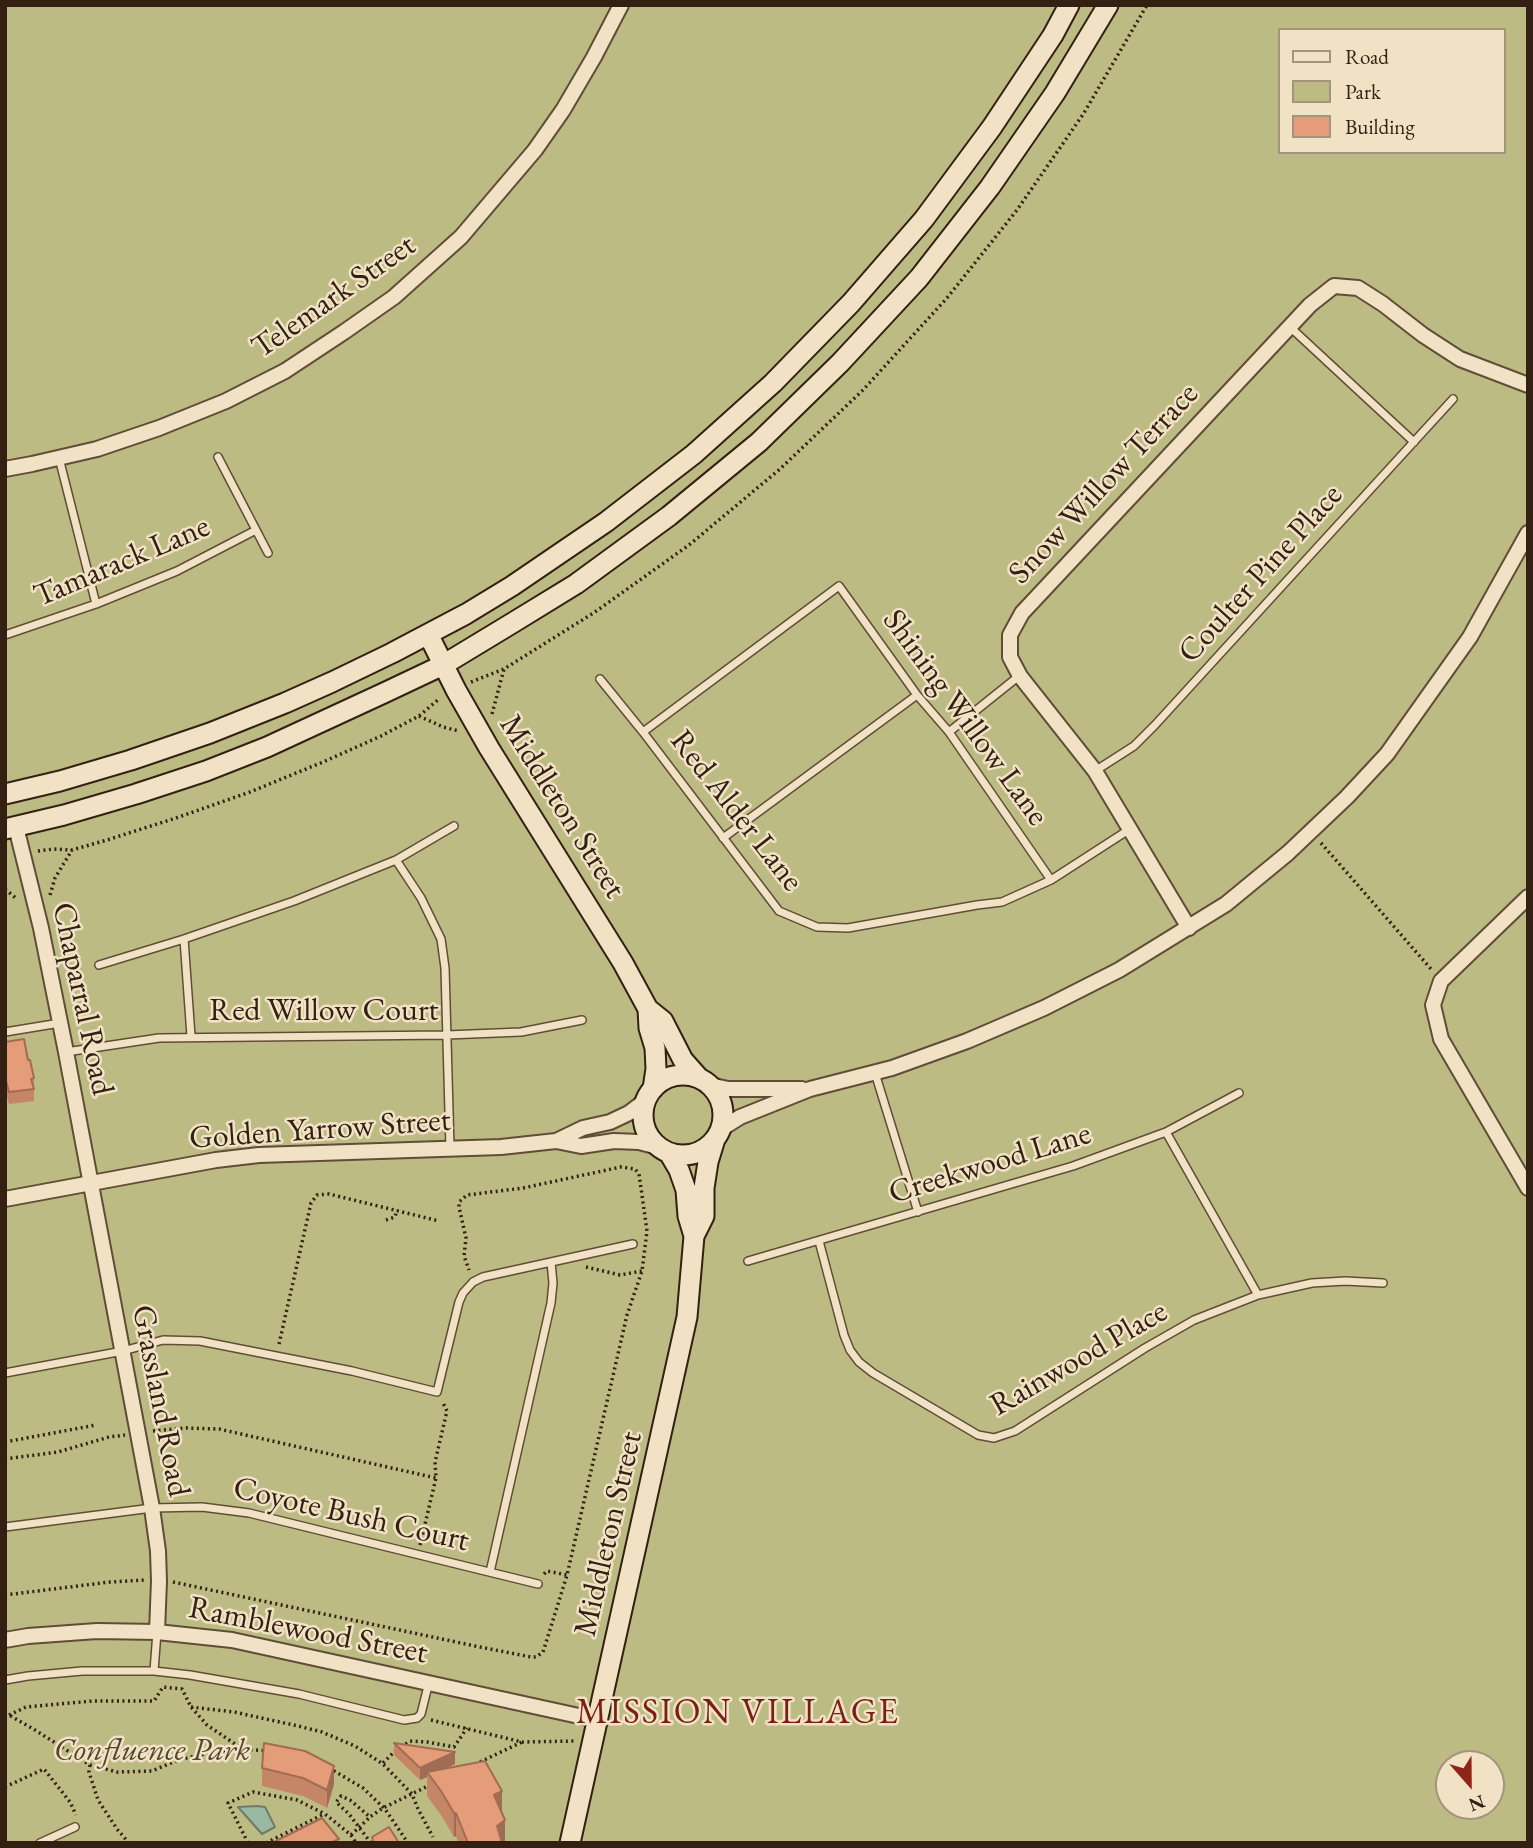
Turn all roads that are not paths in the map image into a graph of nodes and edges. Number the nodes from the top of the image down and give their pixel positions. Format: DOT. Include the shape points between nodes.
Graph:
graph roads {
  1 [pos="621,5"];
  2 [pos="1069,5"];
  3 [pos="1108,5"];
  4 [pos="1290,327"];
  5 [pos="1528,386"];
  6 [pos="1453,399"];
  7 [pos="1415,442"];
  8 [pos="218,457"];
  9 [pos="59,458"];
  10 [pos="5,468"];
  11 [pos="256,530"];
  12 [pos="1528,533"];
  13 [pos="268,553"];
  14 [pos="96,604"];
  15 [pos="428,634"];
  16 [pos="5,635"];
  17 [pos="443,665"];
  18 [pos="1020,676"];
  19 [pos="600,679"];
  20 [pos="917,695"];
  21 [pos="643,732"];
  22 [pos="949,732"];
  23 [pos="1096,771"];
  24 [pos="5,794"];
  25 [pos="454,826"];
  26 [pos="11,828"];
  27 [pos="1130,829"];
  28 [pos="723,838"];
  29 [pos="396,860"];
  30 [pos="1051,880"];
  31 [pos="1528,897"];
  32 [pos="1189,928"];
  33 [pos="184,939"];
  34 [pos="99,965"];
  35 [pos="649,1009"];
  36 [pos="582,1020"];
  37 [pos="60,1022"];
  38 [pos="5,1032"];
  39 [pos="447,1035"];
  40 [pos="191,1036"];
  41 [pos="66,1052"];
  42 [pos="874,1072"];
  43 [pos="705,1082"];
  44 [pos="810,1089"];
  45 [pos="1239,1093"];
  46 [pos="649,1094"];
  47 [pos="1166,1132"];
  48 [pos="718,1134"];
  49 [pos="556,1140"];
  50 [pos="450,1149"];
  51 [pos="663,1149"];
  52 [pos="90,1182"];
  53 [pos="1528,1188"];
  54 [pos="5,1199"];
  55 [pos="918,1212"];
  56 [pos="694,1236"];
  57 [pos="819,1241"];
  58 [pos="634,1244"];
  59 [pos="551,1262"];
  60 [pos="748,1262"];
  61 [pos="1383,1283"];
  62 [pos="1258,1294"];
  63 [pos="123,1351"];
  64 [pos="5,1373"];
  65 [pos="152,1508"];
  66 [pos="5,1527"];
  67 [pos="490,1572"];
  68 [pos="538,1584"];
  69 [pos="157,1632"];
  70 [pos="5,1640"];
  71 [pos="154,1671"];
  72 [pos="5,1680"];
  73 [pos="429,1682"];
  74 [pos="597,1720"];
  75 [pos="75,1827"];
  76 [pos="40,1843"];
  77 [pos="570,1843"];
  1 -- 9 [label="street, Telemark Street" via="535,150 461,237 394,297 285,371 226,401 159,428"];
  2 -- 15 [label="street" via="992,127 924,219 773,383 694,454 606,522 512,586"];
  3 -- 17 [label="street" via="990,187 919,278 840,363 759,442 668,516 576,584"];
  4 -- 5 [label="street, Snow Willow Terrace" via="1334,286 1358,288 1460,359"];
  4 -- 7 [label="lane"];
  4 -- 18 [label="street, Snow Willow Terrace" via="1021,613 1010,635 1010,657"];
  6 -- 7 [label="lane, Coulter Pine Place"];
  7 -- 23 [label="lane, Coulter Pine Place" via="1155,725 1134,746"];
  8 -- 11 [label="lane"];
  9 -- 10 [label="street, Telemark Street"];
  9 -- 14 [label="lane"];
  11 -- 13 [label="lane"];
  11 -- 14 [label="lane, Tamarack Lane" via="177,571"];
  12 -- 32 [label="street" via="1470,637 1387,754 1288,853"];
  14 -- 16 [label="lane, Tamarack Lane"];
  15 -- 17 [label="street, Middleton Street"];
  15 -- 24 [label="street" via="297,698 210,733"];
  17 -- 26 [label="street" via="206,771"];
  17 -- 35 [label="street, Middleton Street"];
  18 -- 22 [label="lane"];
  18 -- 23 [label="street, Snow Willow Terrace"];
  19 -- 21 [label="lane, Red Alder Lane"];
  20 -- 21 [label="lane, Shining Willow Lane" via="839,586"];
  20 -- 22 [label="lane, Shining Willow Lane"];
  20 -- 28 [label="lane"];
  21 -- 28 [label="lane, Red Alder Lane"];
  22 -- 30 [label="lane, Shining Willow Lane"];
  23 -- 27 [label="street, Snow Willow Terrace"];
  25 -- 29 [label="lane"];
  26 -- 37 [label="street, Chaparral Road" via="41,928"];
  27 -- 30 [label="lane, Red Alder Lane"];
  27 -- 32 [label="street, Snow Willow Terrace"];
  28 -- 30 [label="lane, Red Alder Lane" via="779,911 817,927 848,928 1002,902"];
  29 -- 33 [label="lane"];
  29 -- 39 [label="lane" via="441,939"];
  31 -- 53 [label="street" via="1441,981 1433,1004 1441,1039"];
  32 -- 42 [label="street" via="1044,1009"];
  33 -- 34 [label="lane"];
  33 -- 40 [label="lane"];
  35 -- 43 [label="street, Middleton Street" via="663,1021 684,1060"];
  35 -- 46 [label="street, Middleton Street" via="656,1069"];
  36 -- 39 [label="lane, Red Willow Court" via="521,1031"];
  37 -- 38 [label="lane"];
  37 -- 41 [label="street, Chaparral Road"];
  39 -- 40 [label="lane, Red Willow Court"];
  39 -- 50 [label="lane"];
  40 -- 41 [label="lane, Red Willow Court"];
  41 -- 52 [label="street, Chaparral Road"];
  42 -- 44 [label="street"];
  42 -- 55 [label="lane"];
  43 -- 44 [label="street" via="728,1089"];
  43 -- 46 [label="street" via="674,1076 662,1080"];
  43 -- 48 [label="street" via="722,1106"];
  44 -- 48 [label="street" via="740,1117"];
  45 -- 47 [label="lane, Creekwood Lane"];
  46 -- 49 [label="street, Golden Yarrow Street" via="629,1113"];
  46 -- 51 [label="street" via="644,1125 649,1137"];
  47 -- 55 [label="lane, Creekwood Lane" via="1073,1166"];
  47 -- 62 [label="lane"];
  48 -- 51 [label="street" via="695,1154"];
  48 -- 56 [label="street, Middleton Street" via="708,1162 704,1216"];
  49 -- 50 [label="street, Golden Yarrow Street"];
  49 -- 51 [label="street, Golden Yarrow Street" via="580,1146 639,1142"];
  50 -- 52 [label="street, Golden Yarrow Street" via="258,1155"];
  51 -- 56 [label="street, Middleton Street" via="679,1170"];
  52 -- 54 [label="street, Golden Yarrow Street"];
  52 -- 63 [label="street, Grassland Road"];
  55 -- 57 [label="lane, Creekwood Lane"];
  56 -- 74 [label="street, Middleton Street" via="687,1317"];
  57 -- 60 [label="lane, Creekwood Lane"];
  57 -- 62 [label="lane, Rainwood Place" via="844,1335 859,1362 978,1434 994,1438 1015,1431 1195,1320"];
  58 -- 59 [label="lane"];
  59 -- 63 [label="lane" via="483,1277 463,1293 437,1392 200,1341 163,1340"];
  59 -- 67 [label="lane" via="551,1303"];
  61 -- 62 [label="lane, Rainwood Place" via="1312,1283"];
  63 -- 64 [label="lane"];
  63 -- 65 [label="street, Grassland Road"];
  65 -- 66 [label="lane, Coyote Bush Court"];
  65 -- 67 [label="lane, Coyote Bush Court" via="202,1507 248,1513"];
  65 -- 69 [label="street, Grassland Road" via="158,1551"];
  67 -- 68 [label="lane, Coyote Bush Court"];
  69 -- 70 [label="street, Ramblewood Street" via="97,1631"];
  69 -- 71 [label="lane"];
  69 -- 73 [label="street, Ramblewood Street" via="232,1640"];
  71 -- 72 [label="lane" via="82,1671"];
  71 -- 73 [label="lane" via="245,1683 404,1720 419,1717"];
  73 -- 74 [label="street, Ramblewood Street"];
  74 -- 77 [label="street, Middleton Street"];
  75 -- 76 [label="lane"];
}
